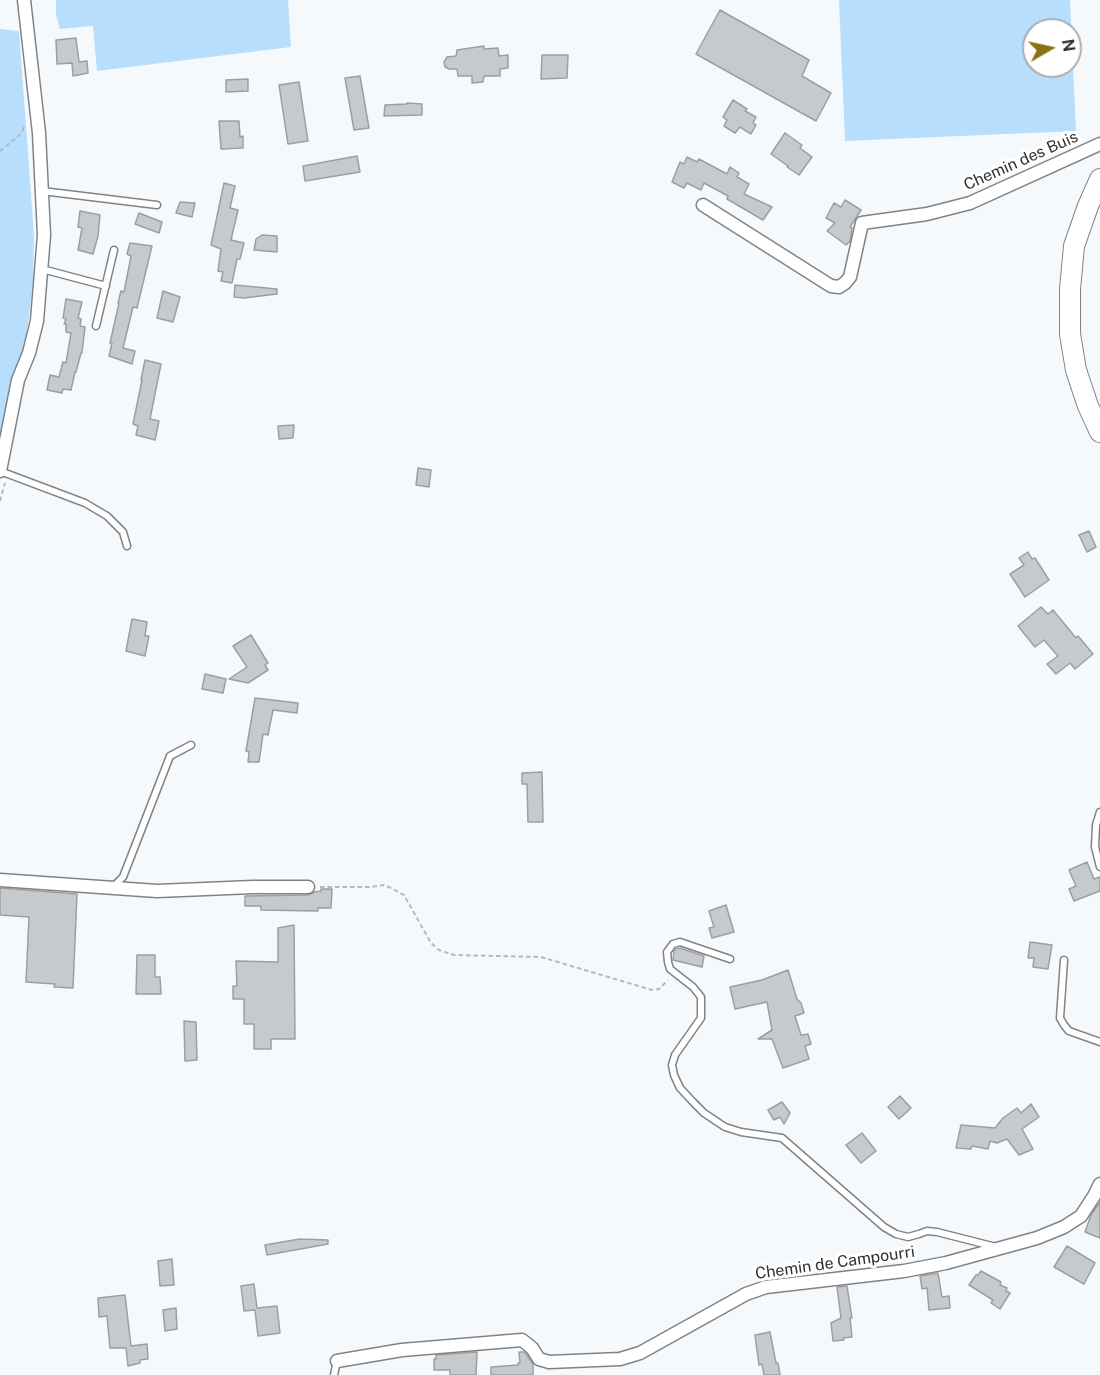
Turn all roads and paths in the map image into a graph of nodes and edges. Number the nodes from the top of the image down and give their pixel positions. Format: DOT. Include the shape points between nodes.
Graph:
graph roads {
  1 [pos="24,0"];
  2 [pos="26,125"];
  3 [pos="1100,144"];
  4 [pos="0,150"];
  5 [pos="1100,179"];
  6 [pos="42,191"];
  7 [pos="157,205"];
  8 [pos="703,206"];
  9 [pos="114,250"];
  10 [pos="41,268"];
  11 [pos="106,286"];
  12 [pos="96,326"];
  13 [pos="1100,432"];
  14 [pos="0,471"];
  15 [pos="127,546"];
  16 [pos="191,745"];
  17 [pos="1100,812"];
  18 [pos="1100,867"];
  19 [pos="0,880"];
  20 [pos="113,887"];
  21 [pos="308,887"];
  22 [pos="730,959"];
  23 [pos="1064,960"];
  24 [pos="675,972"];
  25 [pos="1100,1042"];
  26 [pos="1100,1184"];
  27 [pos="999,1248"];
  28 [pos="337,1361"];
  29 [pos="334,1375"];
  1 -- 6 [label="street"];
  2 -- 4 [label="path"];
  3 -- 8 [label="street, Chemin des Buis" via="970,203 862,224 850,278 839,287 831,286"];
  5 -- 13 [label="main road" via="1074,246 1070,289 1070,334 1076,370"];
  6 -- 7 [label="lane"];
  6 -- 10 [label="street"];
  9 -- 11 [label="lane"];
  10 -- 11 [label="lane"];
  10 -- 14 [label="street" via="37,321 18,380"];
  11 -- 12 [label="lane"];
  14 -- 15 [label="lane" via="85,503 107,516 123,532"];
  16 -- 20 [label="lane" via="170,756 123,877"];
  17 -- 18 [label="lane" via="1095,847"];
  19 -- 20 [label="street"];
  20 -- 21 [label="street" via="157,891"];
  21 -- 24 [label="path" via="391,888 404,896 431,943 454,955 541,957 651,990 659,989"];
  22 -- 24 [label="lane" via="680,942 667,952 670,969"];
  23 -- 25 [label="lane" via="1060,1018 1069,1031"];
  24 -- 27 [label="lane" via="701,997 702,1010 695,1029 675,1055 674,1075 704,1113 725,1127 782,1138 896,1234 908,1237 937,1232"];
  26 -- 27 [label="street, Chemin de Campourri" via="1081,1216 1064,1227"];
  27 -- 28 [label="street, Chemin de Campourri" via="903,1271 766,1287 746,1294 640,1353 620,1359 549,1362 539,1359 522,1340 402,1350"];
  28 -- 29 [label="lane, Chemin de Campourri"];
}
